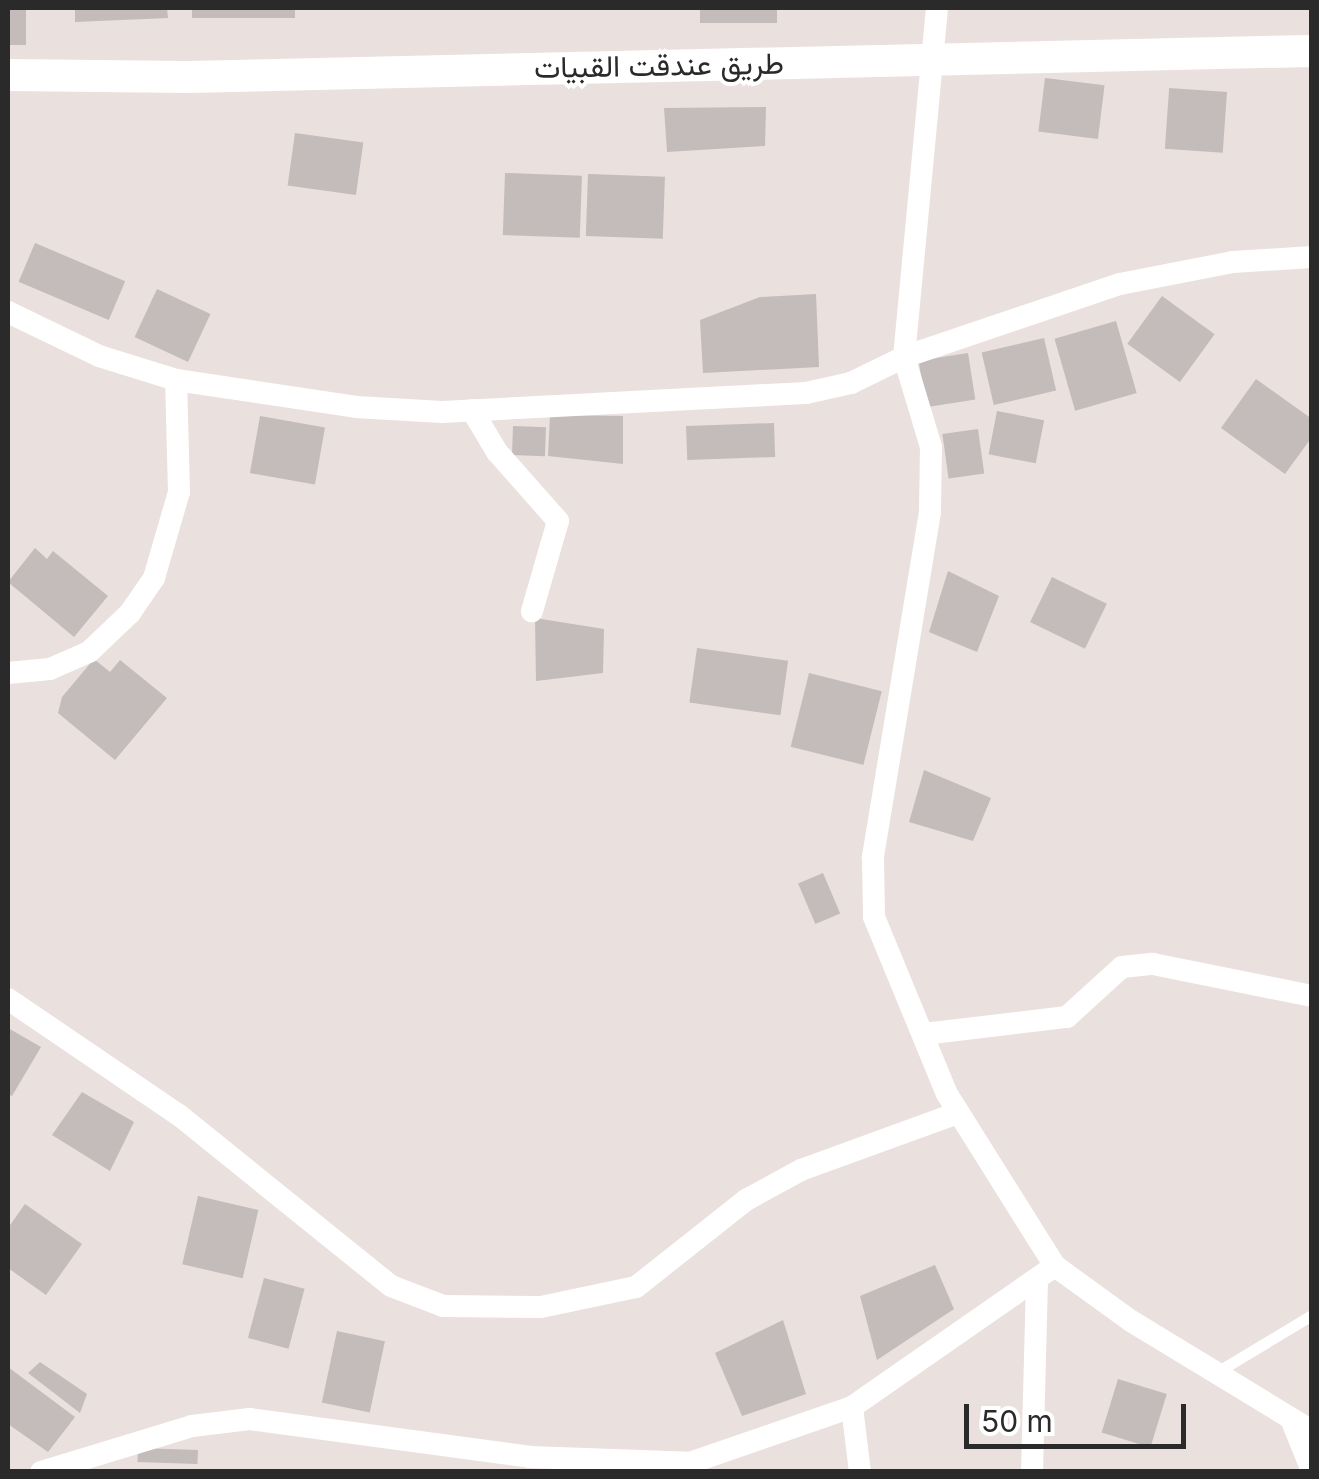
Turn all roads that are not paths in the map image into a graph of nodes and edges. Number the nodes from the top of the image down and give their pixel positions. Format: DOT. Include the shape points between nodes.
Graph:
graph roads {
  1 [pos="937,8"];
  2 [pos="1312,51"];
  3 [pos="937,58"];
  4 [pos="8,75"];
  5 [pos="1312,258"];
  6 [pos="8,312"];
  7 [pos="904,357"];
  8 [pos="176,380"];
  9 [pos="472,410"];
  10 [pos="532,611"];
  11 [pos="8,673"];
  12 [pos="1312,996"];
  13 [pos="8,999"];
  14 [pos="924,1034"];
  15 [pos="958,1113"];
  16 [pos="1046,1272"];
  17 [pos="1312,1315"];
  18 [pos="1217,1372"];
  19 [pos="852,1407"];
  20 [pos="1301,1425"];
  21 [pos="1312,1471"];
  22 [pos="41,1472"];
  23 [pos="860,1472"];
  24 [pos="1032,1472"];
  1 -- 3 [label="street"];
  2 -- 3 [label="main road, طريق عندقت القبيات"];
  3 -- 4 [label="main road, طريق عندقت القبيات" via="188,78"];
  3 -- 7 [label="street"];
  5 -- 7 [label="street" via="1164,273"];
  6 -- 8 [label="street" via="99,356"];
  7 -- 9 [label="street" via="851,383 806,393"];
  7 -- 14 [label="street" via="932,447 930,512 872,858 872,904"];
  8 -- 9 [label="street" via="373,408"];
  8 -- 11 [label="street" via="179,492 154,578 130,613 89,652 50,669"];
  9 -- 10 [label="street" via="496,452 558,521"];
  12 -- 14 [label="street" via="1153,964 1122,966 1067,1017"];
  13 -- 15 [label="street" via="179,1115 391,1286 443,1306 541,1308 636,1287 746,1200 801,1170"];
  14 -- 15 [label="street"];
  15 -- 16 [label="street"];
  16 -- 18 [label="street"];
  16 -- 19 [label="street"];
  16 -- 24 [label="street"];
  17 -- 18 [label="lane"];
  18 -- 20 [label="street"];
  19 -- 22 [label="street" via="772,1440 667,1466 530,1456 250,1419 192,1426"];
  19 -- 23 [label="street"];
  20 -- 21 [label="street"];
}
